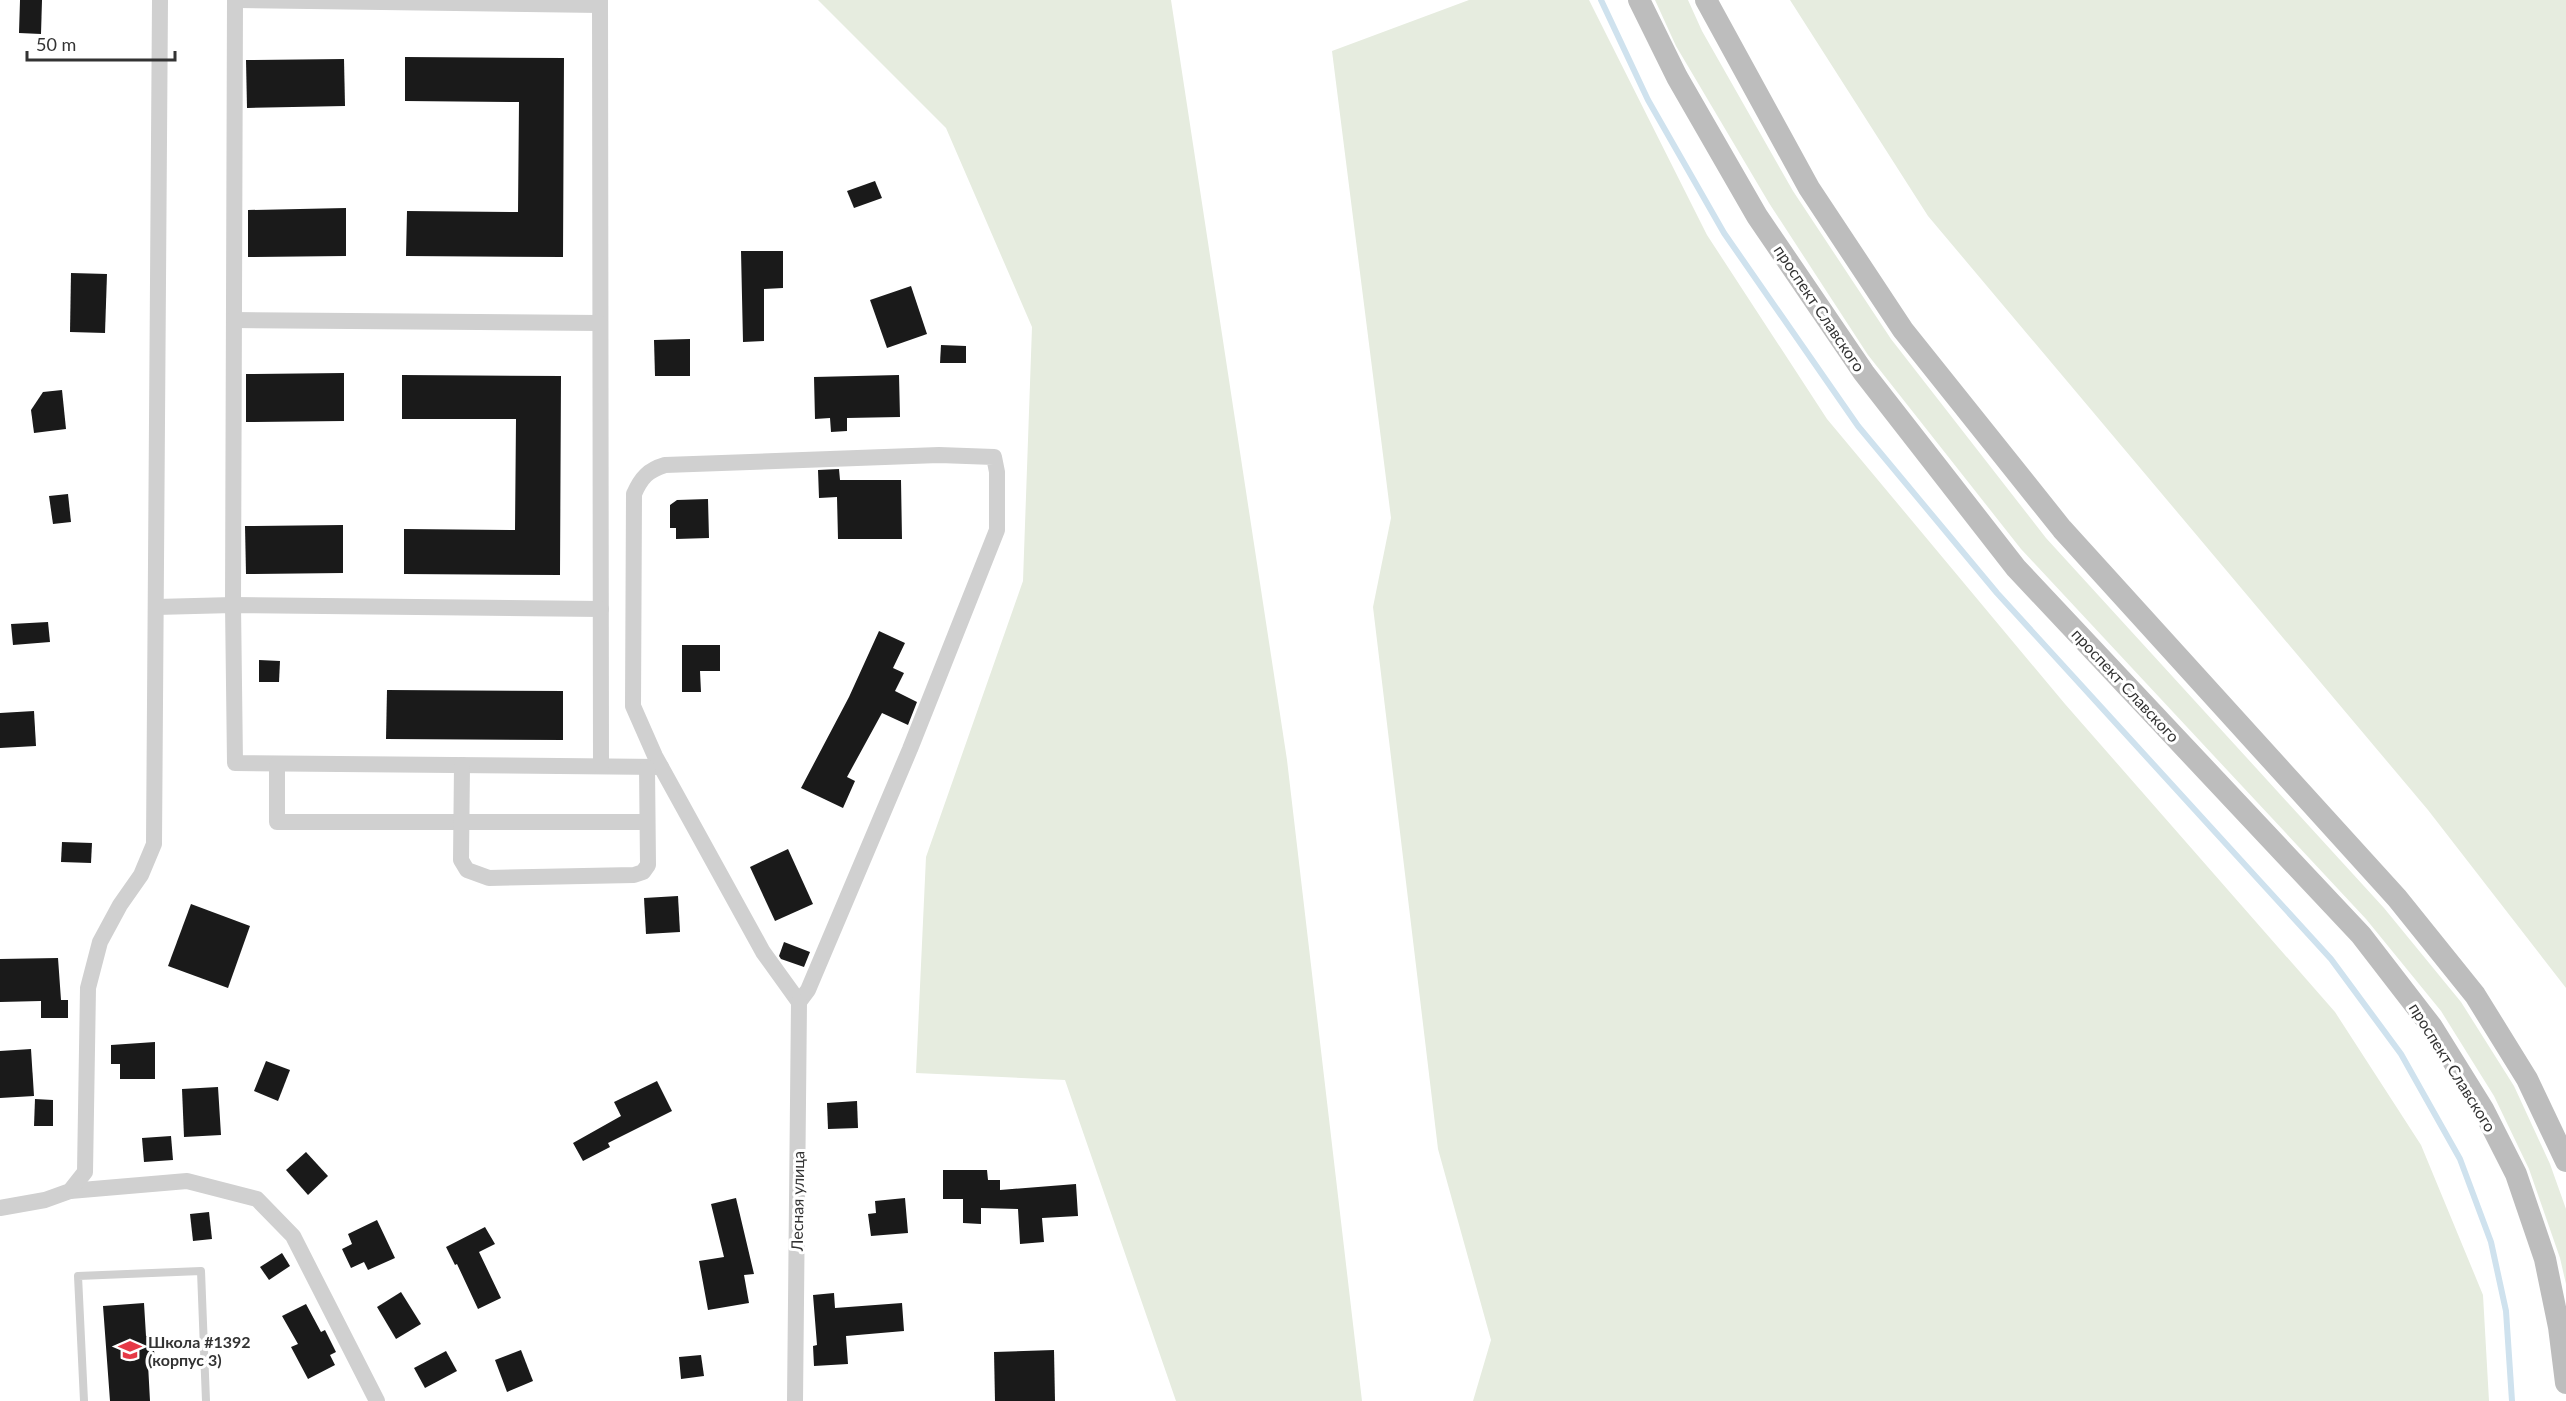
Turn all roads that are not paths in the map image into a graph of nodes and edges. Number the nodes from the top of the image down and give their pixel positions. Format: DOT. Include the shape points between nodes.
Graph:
graph roads {
  1 [pos="160,0"];
  2 [pos="237,0"];
  3 [pos="1640,0"];
  4 [pos="1706,0"];
  5 [pos="600,2"];
  6 [pos="234,320"];
  7 [pos="600,323"];
  8 [pos="233,605"];
  9 [pos="156,607"];
  10 [pos="601,609"];
  11 [pos="276,764"];
  12 [pos="462,765"];
  13 [pos="601,766"];
  14 [pos="654,767"];
  15 [pos="462,822"];
  16 [pos="647,822"];
  17 [pos="799,1002"];
  18 [pos="2566,1161"];
  19 [pos="70,1191"];
  20 [pos="0,1208"];
  21 [pos="2566,1383"];
  22 [pos="84,1401"];
  23 [pos="206,1401"];
  24 [pos="377,1401"];
  25 [pos="795,1401"];
  1 -- 9 [label="street"];
  2 -- 5 [label="street"];
  2 -- 6 [label="street"];
  3 -- 21 [label="main road, проспект Славского" via="1677,77 1757,216 1864,373 2016,568 2361,935 2432,1027 2483,1109 2516,1174 2545,1259"];
  4 -- 18 [label="main road" via="1809,188 1903,330 2062,529 2397,898 2475,995 2528,1079"];
  5 -- 7 [label="street"];
  6 -- 7 [label="street"];
  6 -- 8 [label="street"];
  7 -- 10 [label="street"];
  8 -- 9 [label="street"];
  8 -- 10 [label="street"];
  8 -- 11 [label="street" via="235,764"];
  9 -- 19 [label="street" via="154,844 141,875 100,942 88,988 85,1172"];
  10 -- 13 [label="street"];
  11 -- 12 [label="street"];
  11 -- 15 [label="street" via="277,822"];
  12 -- 13 [label="street"];
  12 -- 15 [label="street"];
  13 -- 14 [label="street"];
  14 -- 16 [label="street"];
  14 -- 17 [label="street" via="763,952"];
  14 -- 17 [label="street" via="633,706 634,494 640,480 652,469 665,465 939,455 994,457 997,530 910,749 808,990"];
  15 -- 16 [label="street"];
  15 -- 16 [label="street" via="461,860 467,870 500,878 643,872 648,865"];
  17 -- 25 [label="street, Лесная улица"];
  19 -- 20 [label="street"];
  19 -- 24 [label="street" via="187,1181 257,1199 293,1236"];
  22 -- 23 [label="lane" via="78,1276 201,1270"];
}
